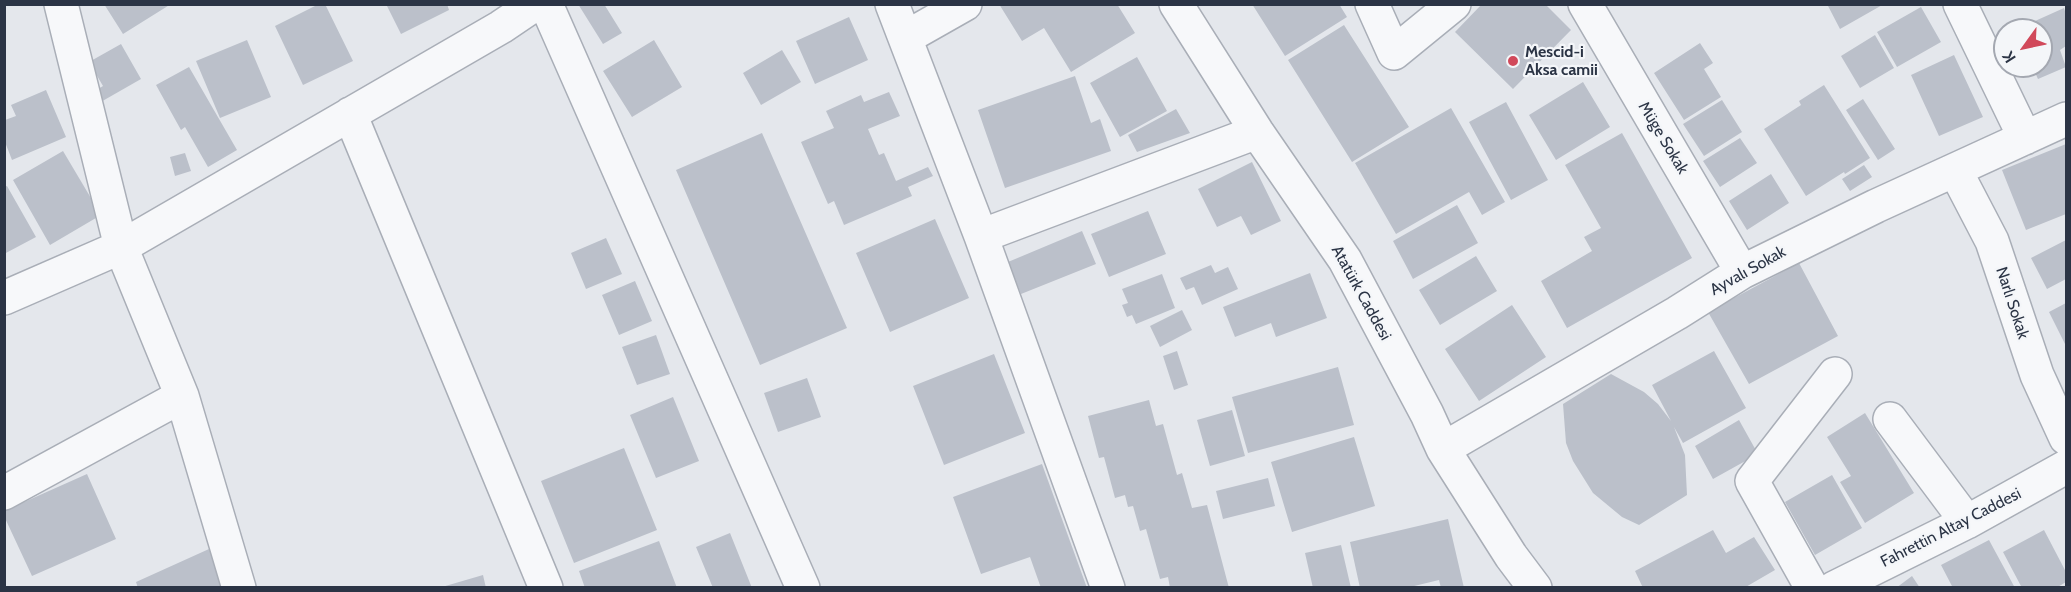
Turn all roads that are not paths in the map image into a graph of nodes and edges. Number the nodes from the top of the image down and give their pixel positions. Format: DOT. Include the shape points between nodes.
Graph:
graph roads {
  1 [pos="61,4"];
  2 [pos="535,4"];
  3 [pos="546,4"];
  4 [pos="892,4"];
  5 [pos="965,4"];
  6 [pos="1176,4"];
  7 [pos="1372,4"];
  8 [pos="1454,4"];
  9 [pos="1585,4"];
  10 [pos="1960,4"];
  11 [pos="497,16"];
  12 [pos="905,38"];
  13 [pos="350,114"];
  14 [pos="2067,119"];
  15 [pos="1257,132"];
  16 [pos="2025,138"];
  17 [pos="1955,170"];
  18 [pos="981,236"];
  19 [pos="122,247"];
  20 [pos="1742,272"];
  21 [pos="4,298"];
  22 [pos="1835,374"];
  23 [pos="182,396"];
  24 [pos="1890,419"];
  25 [pos="2067,438"];
  26 [pos="1443,449"];
  27 [pos="2067,467"];
  28 [pos="4,493"];
  29 [pos="1967,522"];
  30 [pos="239,588"];
  31 [pos="546,588"];
  32 [pos="803,588"];
  33 [pos="1108,588"];
  34 [pos="1535,588"];
  35 [pos="1812,588"];
  36 [pos="1833,588"];
  1 -- 19 [label="street"];
  2 -- 11 [label="street"];
  3 -- 32 [label="street"];
  4 -- 12 [label="street"];
  5 -- 12 [label="street"];
  6 -- 15 [label="street, Atatürk Caddesi"];
  7 -- 8 [label="street" via="1394,53"];
  9 -- 20 [label="street, Müge Sokak"];
  10 -- 16 [label="street"];
  11 -- 13 [label="street"];
  12 -- 18 [label="street"];
  13 -- 19 [label="street"];
  13 -- 31 [label="street"];
  14 -- 16 [label="street, Ayvalı Sokak"];
  15 -- 18 [label="street"];
  15 -- 26 [label="street, Atatürk Caddesi" via="1345,260"];
  16 -- 17 [label="street, Ayvalı Sokak"];
  17 -- 20 [label="street, Ayvalı Sokak"];
  17 -- 25 [label="street, Narlı Sokak" via="1992,241 2037,375"];
  18 -- 33 [label="street"];
  19 -- 21 [label="street"];
  19 -- 23 [label="street"];
  20 -- 26 [label="street, Ayvalı Sokak"];
  22 -- 35 [label="street" via="1752,481"];
  23 -- 28 [label="street"];
  23 -- 30 [label="street"];
  24 -- 29 [label="street"];
  26 -- 34 [label="street, Atatürk Caddesi"];
  27 -- 29 [label="street, Fahrettin Altay Caddesi"];
  29 -- 36 [label="street, Fahrettin Altay Caddesi"];
}
